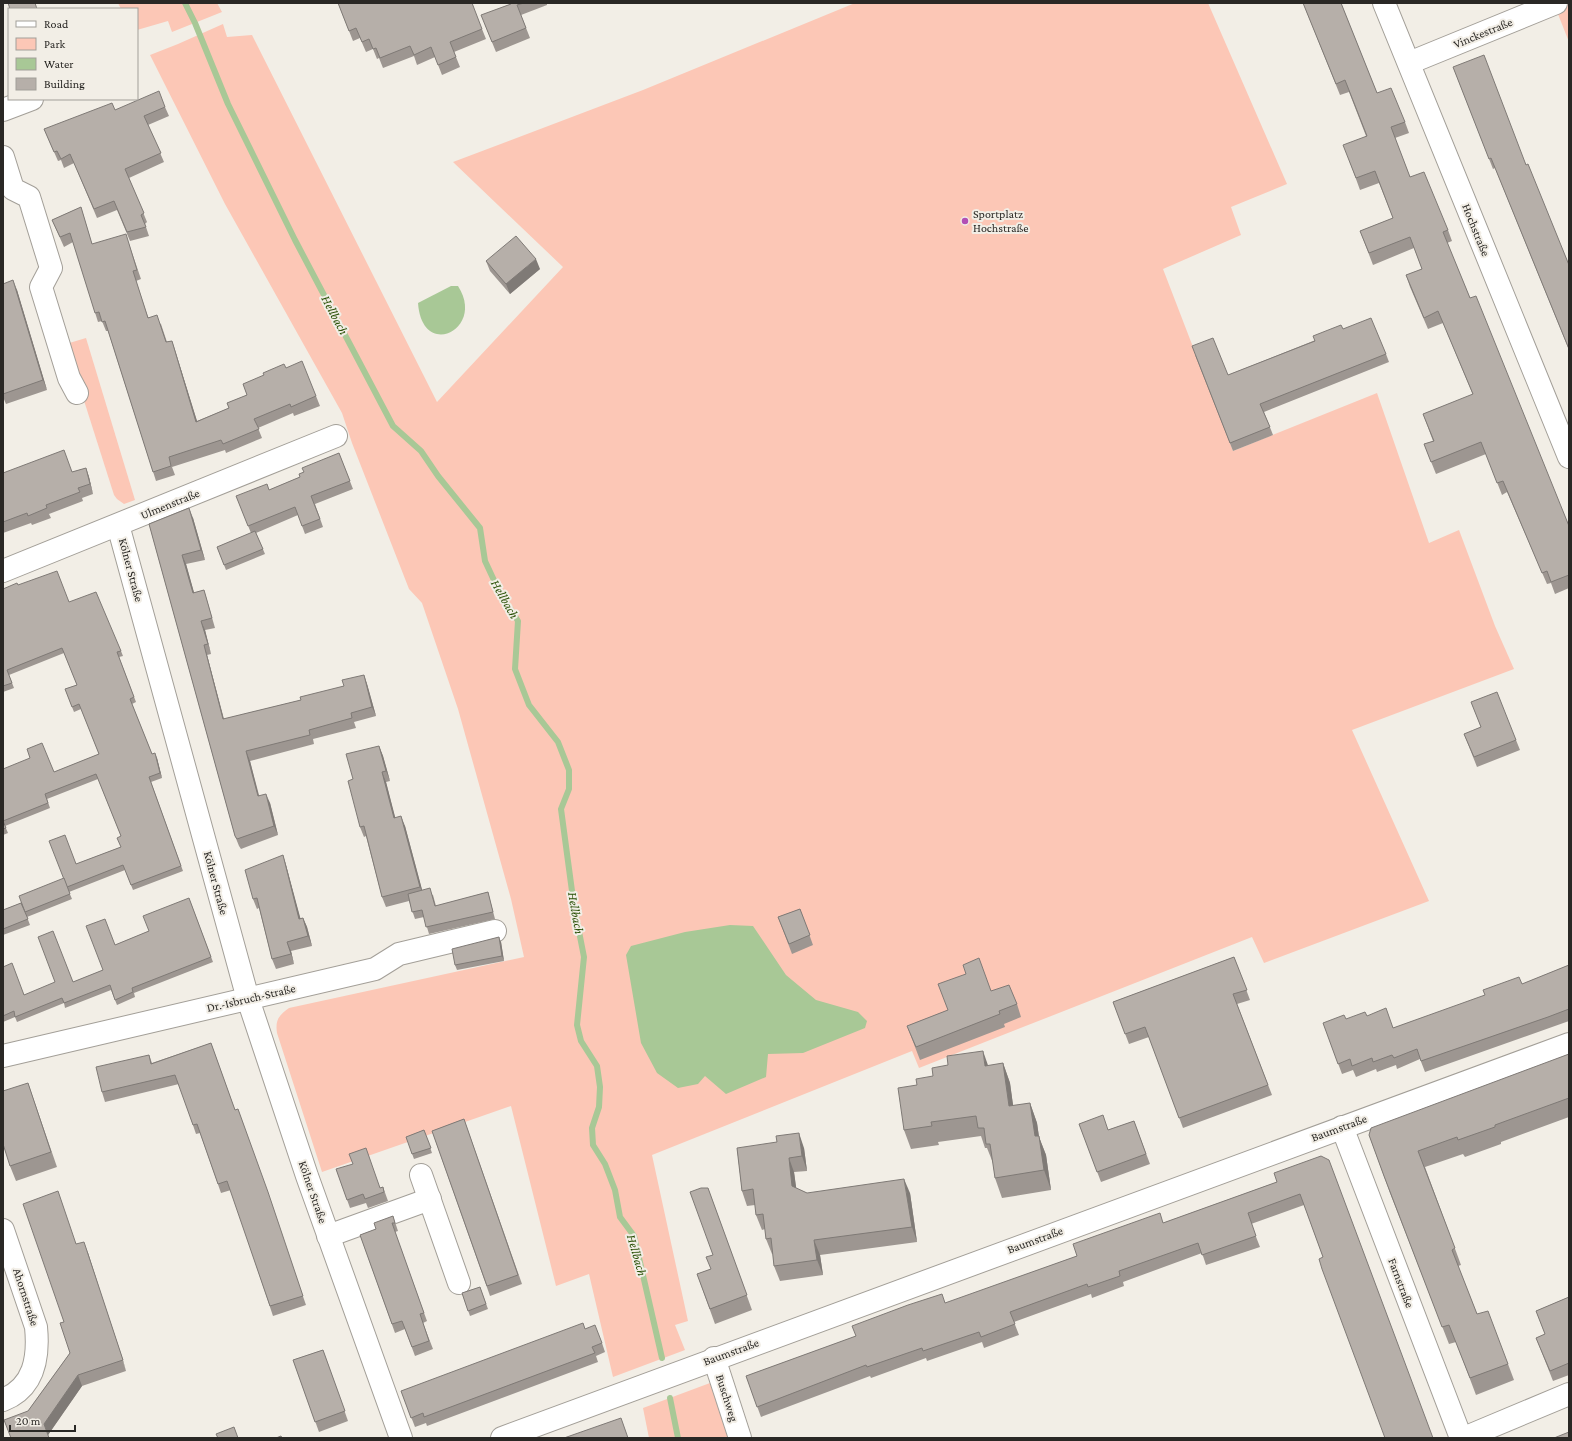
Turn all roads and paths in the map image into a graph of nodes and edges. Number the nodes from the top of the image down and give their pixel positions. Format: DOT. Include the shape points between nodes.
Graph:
graph roads {
  1 [pos="1384,3"];
  2 [pos="1556,3"];
  3 [pos="1409,63"];
  4 [pos="29,100"];
  5 [pos="3,110"];
  6 [pos="3,157"];
  7 [pos="77,393"];
  8 [pos="336,436"];
  9 [pos="1569,457"];
  10 [pos="118,525"];
  11 [pos="3,571"];
  12 [pos="495,931"];
  13 [pos="248,999"];
  14 [pos="1569,1044"];
  15 [pos="3,1056"];
  16 [pos="1342,1127"];
  17 [pos="422,1175"];
  18 [pos="430,1199"];
  19 [pos="3,1230"];
  20 [pos="328,1236"];
  21 [pos="460,1283"];
  22 [pos="714,1358"];
  23 [pos="1569,1394"];
  24 [pos="3,1400"];
  25 [pos="401,1438"];
  26 [pos="502,1438"];
  27 [pos="740,1438"];
  28 [pos="1461,1438"];
  29 [pos="1464,1438"];
  1 -- 3 [label="street, Hochstraße"];
  2 -- 3 [label="street, Vinckestraße"];
  3 -- 9 [label="street, Hochstraße"];
  4 -- 5 [label="street"];
  6 -- 7 [label="street" via="13,189 29,197 51,268 40,287 69,378"];
  8 -- 10 [label="street, Ulmenstraße"];
  10 -- 11 [label="street, Ulmenstraße"];
  10 -- 13 [label="street, Kölner Straße"];
  12 -- 13 [label="street, Dr.-Isbruch-Straße" via="398,954 375,969"];
  13 -- 15 [label="street, Dr.-Isbruch-Straße"];
  13 -- 20 [label="street, Kölner Straße"];
  14 -- 16 [label="street, Baumstraße"];
  16 -- 22 [label="street, Baumstraße"];
  16 -- 28 [label="street, Farnstraße"];
  17 -- 18 [label="street"];
  18 -- 20 [label="street, Kölner Straße"];
  18 -- 21 [label="street"];
  19 -- 24 [label="street, Ahornstraße" via="36,1327 38,1342 37,1359 31,1376 14,1394"];
  20 -- 25 [label="street, Kölner Straße"];
  22 -- 26 [label="street, Baumstraße"];
  22 -- 27 [label="street, Buschweg"];
  23 -- 29 [label="street"];
}
